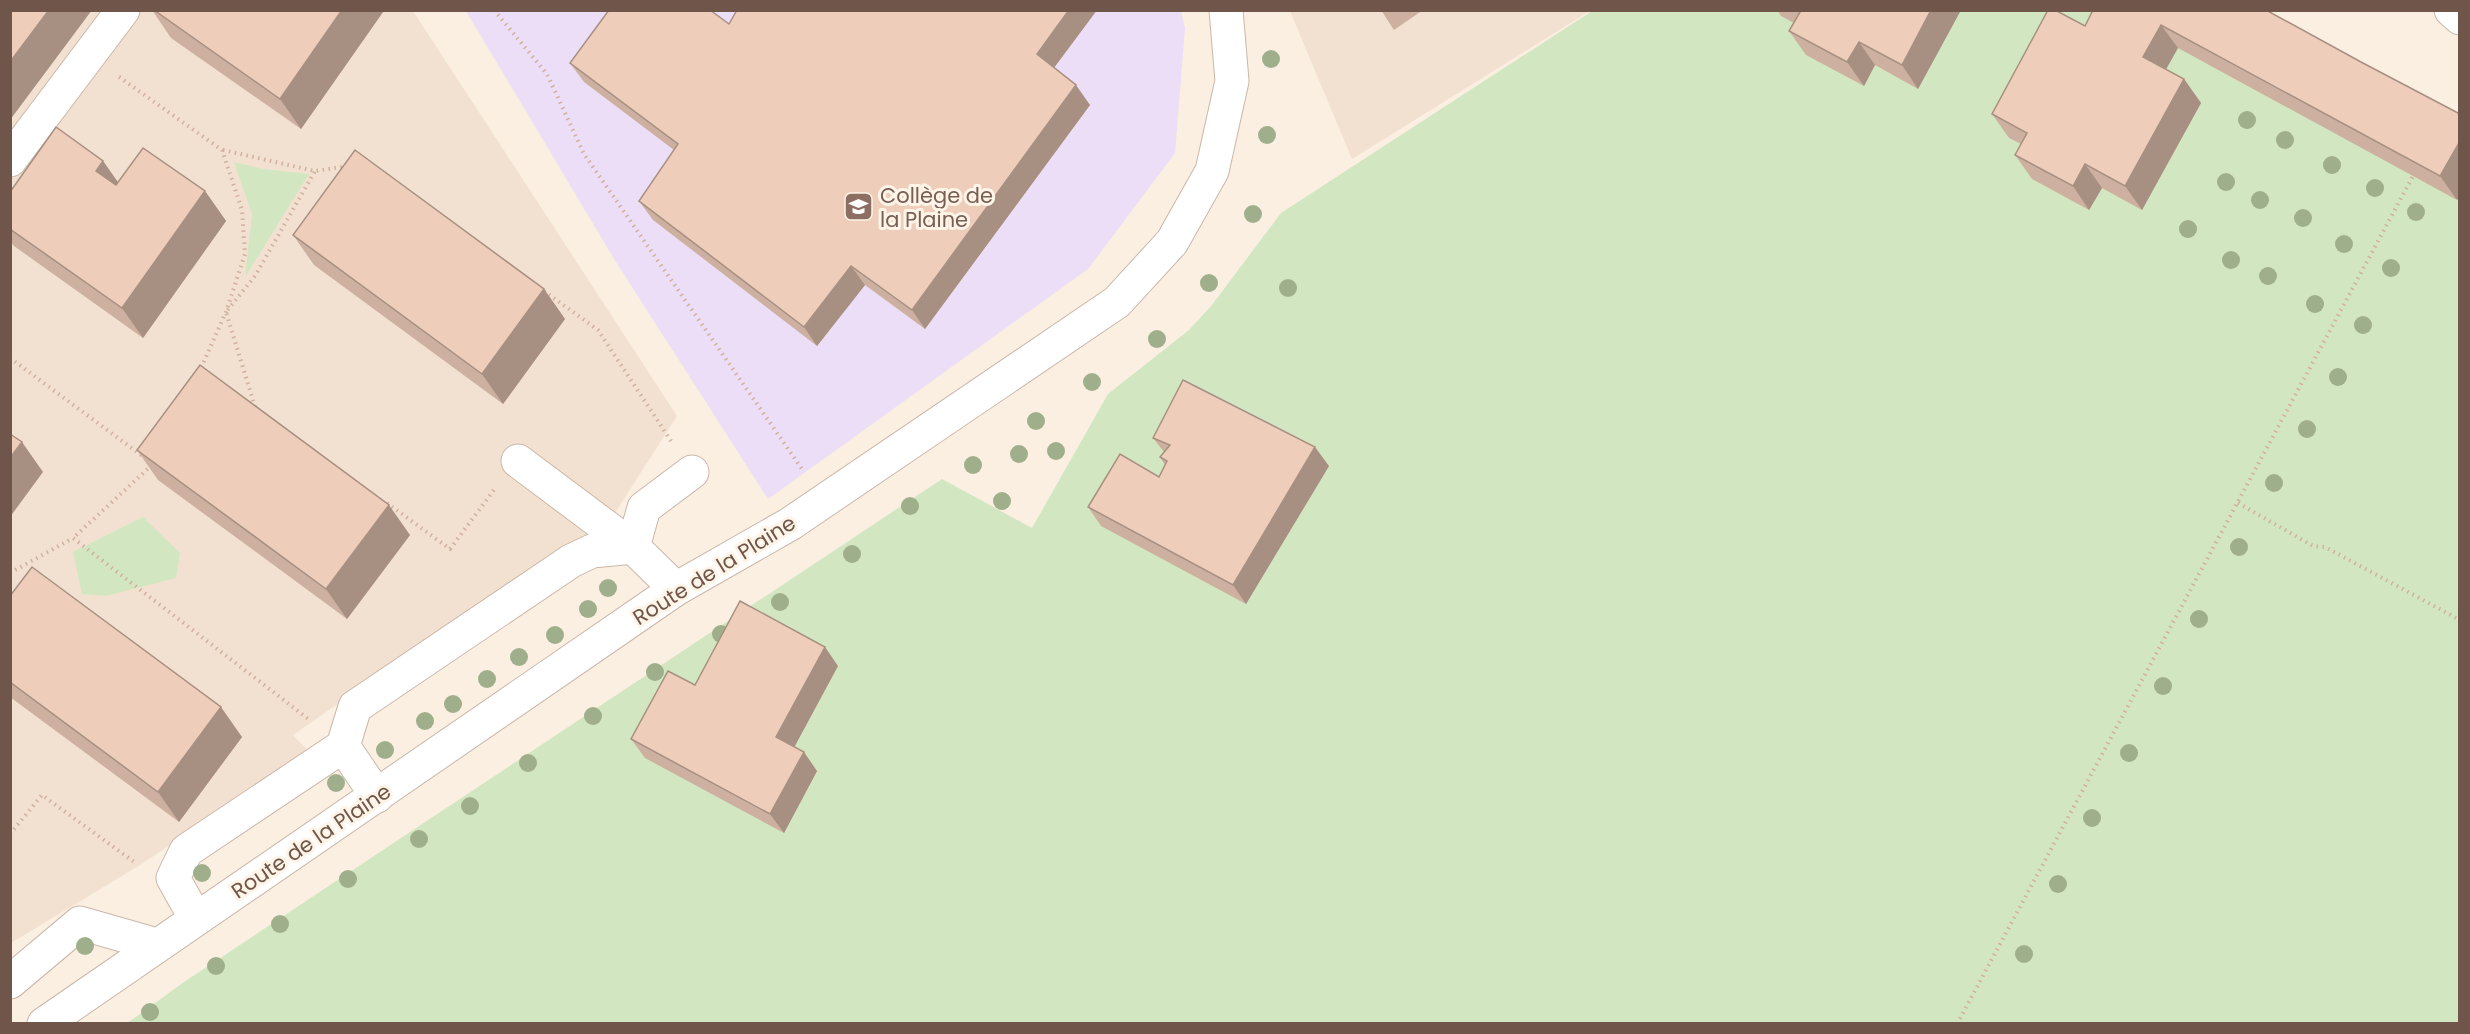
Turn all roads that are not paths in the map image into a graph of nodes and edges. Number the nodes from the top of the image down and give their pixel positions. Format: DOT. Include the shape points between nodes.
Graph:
graph roads {
  1 [pos="123,10"];
  2 [pos="1227,10"];
  3 [pos="10,160"];
  4 [pos="509,472"];
  5 [pos="692,472"];
  6 [pos="633,547"];
  7 [pos="676,589"];
  8 [pos="343,746"];
  9 [pos="377,796"];
  10 [pos="196,919"];
  11 [pos="157,945"];
  12 [pos="10,982"];
  13 [pos="44,1023"];
  1 -- 3 [label="street"];
  2 -- 7 [label="street, Route de la Plaine" via="1232,81 1212,171 1172,242 1117,302 790,524"];
  4 -- 6 [label="street"];
  5 -- 6 [label="street" via="644,508"];
  6 -- 7 [label="street"];
  6 -- 8 [label="street" via="592,551 571,561 355,707"];
  7 -- 9 [label="street, Route de la Plaine"];
  8 -- 9 [label="street"];
  8 -- 10 [label="street" via="186,851 173,878"];
  9 -- 10 [label="street, Route de la Plaine"];
  10 -- 11 [label="street, Route de la Plaine"];
  11 -- 12 [label="street" via="80,923"];
  11 -- 13 [label="street, Route de la Plaine"];
}
